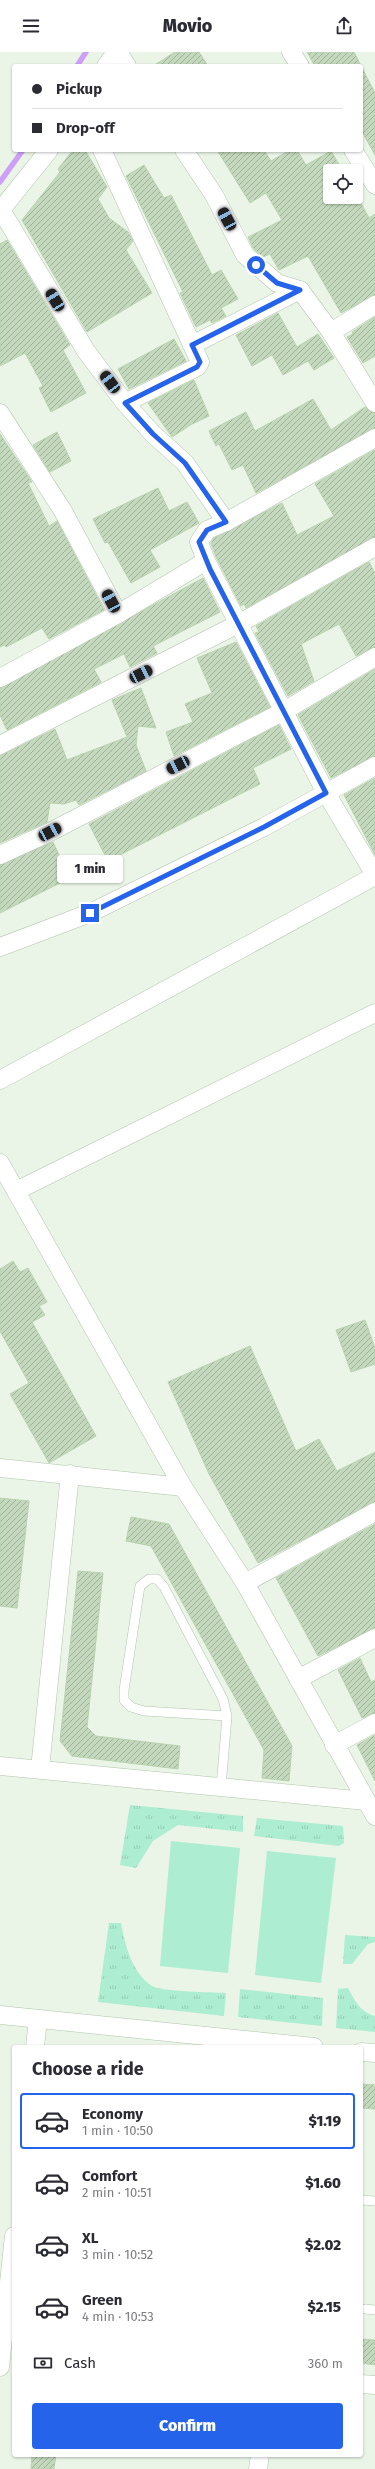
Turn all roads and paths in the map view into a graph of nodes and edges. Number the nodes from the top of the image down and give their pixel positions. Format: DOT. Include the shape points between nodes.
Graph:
graph roads {
  1 [pos="117,52"];
  2 [pos="291,52"];
  3 [pos="108,64"];
  4 [pos="126,64"];
  5 [pos="299,64"];
  6 [pos="47,152"];
  7 [pos="103,152"];
  8 [pos="185,152"];
  9 [pos="354,152"];
  10 [pos="375,185"];
  11 [pos="1,211"];
  12 [pos="300,290"];
  13 [pos="375,305"];
  14 [pos="331,332"];
  15 [pos="192,345"];
  16 [pos="125,403"];
  17 [pos="375,403"];
  18 [pos="0,413"];
  19 [pos="375,438"];
  20 [pos="226,522"];
  21 [pos="375,547"];
  22 [pos="206,561"];
  23 [pos="118,614"];
  24 [pos="240,624"];
  25 [pos="375,657"];
  26 [pos="0,678"];
  27 [pos="284,711"];
  28 [pos="0,745"];
  29 [pos="375,766"];
  30 [pos="326,793"];
  31 [pos="0,855"];
  32 [pos="375,875"];
  33 [pos="0,947"];
  34 [pos="375,1013"];
  35 [pos="0,1080"];
  36 [pos="0,1163"];
  37 [pos="16,1192"];
  38 [pos="0,1468"];
  39 [pos="70,1474"];
  40 [pos="183,1487"];
  41 [pos="375,1512"];
  42 [pos="245,1582"];
  43 [pos="375,1638"];
  44 [pos="298,1679"];
  45 [pos="227,1716"];
  46 [pos="375,1723"];
  47 [pos="334,1745"];
  48 [pos="0,1766"];
  49 [pos="40,1769"];
  50 [pos="221,1787"];
  51 [pos="366,1801"];
  52 [pos="375,1816"];
  53 [pos="0,2015"];
  54 [pos="38,2019"];
  55 [pos="35,2045"];
  56 [pos="286,2045"];
  57 [pos="363,2052"];
  58 [pos="375,2053"];
  59 [pos="363,2200"];
  60 [pos="375,2201"];
  61 [pos="12,2260"];
  62 [pos="365,2309"];
  63 [pos="375,2310"];
  64 [pos="5,2346"];
  65 [pos="0,2367"];
  66 [pos="363,2384"];
  67 [pos="375,2385"];
  68 [pos="260,2457"];
  69 [pos="258,2469"];
  1 -- 3 [label="street"];
  1 -- 4 [label="street"];
  2 -- 5 [label="street"];
  6 -- 11 [label="street"];
  7 -- 15 [label="street"];
  8 -- 12 [label="street" via="214,196 245,255 277,283"];
  9 -- 10 [label="street"];
  11 -- 16 [label="street" via="86,351"];
  12 -- 14 [label="street"];
  12 -- 15 [label="street"];
  13 -- 14 [label="street"];
  14 -- 17 [label="street"];
  15 -- 16 [label="street" via="200,362 197,367"];
  16 -- 20 [label="street" via="153,434 185,463"];
  18 -- 23 [label="street" via="63,511"];
  19 -- 20 [label="street"];
  20 -- 22 [label="street" via="207,530 199,542"];
  21 -- 24 [label="street"];
  22 -- 23 [label="street"];
  22 -- 24 [label="street"];
  23 -- 26 [label="street"];
  24 -- 27 [label="street"];
  24 -- 28 [label="street"];
  25 -- 27 [label="street"];
  27 -- 30 [label="street"];
  27 -- 31 [label="street" via="50,832"];
  29 -- 30 [label="street"];
  30 -- 32 [label="street"];
  30 -- 33 [label="street" via="264,827 90,913"];
  32 -- 35 [label="street"];
  34 -- 37 [label="street"];
  36 -- 37 [label="street"];
  37 -- 40 [label="street"];
  38 -- 39 [label="street"];
  39 -- 40 [label="street"];
  39 -- 49 [label="street"];
  40 -- 42 [label="street"];
  41 -- 42 [label="street"];
  42 -- 44 [label="street"];
  43 -- 44 [label="street"];
  44 -- 47 [label="street"];
  45 -- 45 [label="lane" via="144,1711 131,1707 124,1700 140,1586 149,1579 157,1579 164,1587 216,1683"];
  45 -- 50 [label="lane"];
  46 -- 47 [label="street"];
  47 -- 51 [label="street"];
  48 -- 49 [label="street"];
  49 -- 50 [label="street"];
  50 -- 51 [label="street"];
  51 -- 52 [label="street"];
  53 -- 54 [label="street"];
  54 -- 55 [label="street"];
  54 -- 56 [label="street"];
  57 -- 58 [label="street"];
  59 -- 60 [label="lane"];
  61 -- 64 [label="street"];
  62 -- 63 [label="lane"];
  64 -- 65 [label="street"];
  66 -- 67 [label="street"];
  68 -- 69 [label="street"];
}
